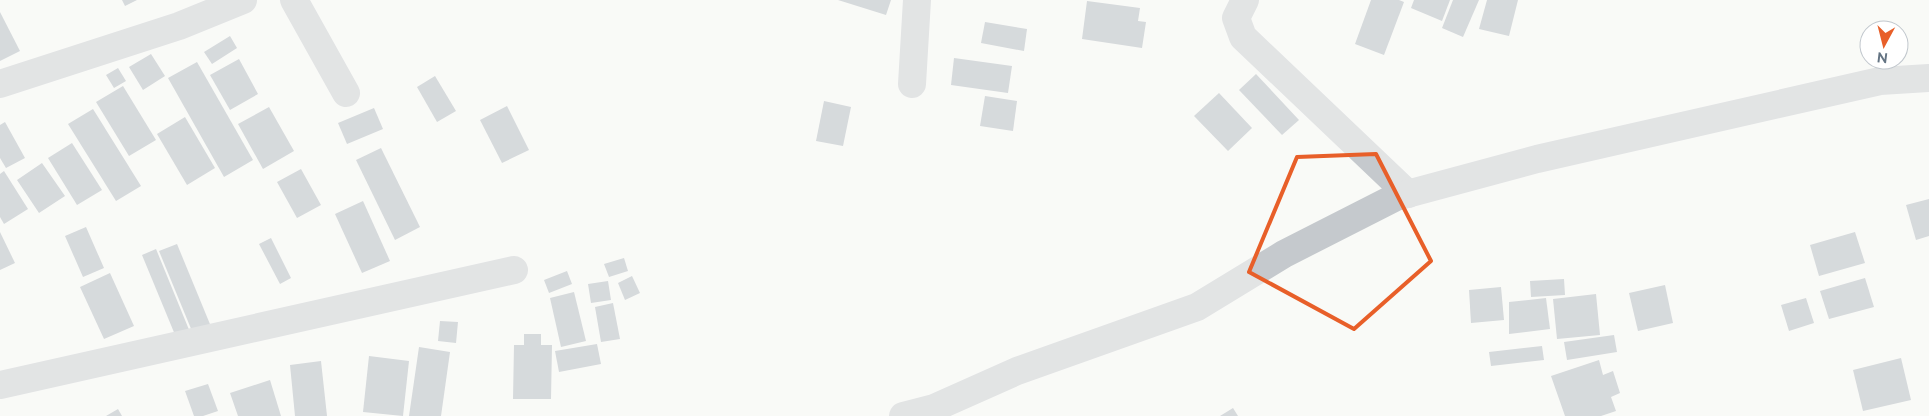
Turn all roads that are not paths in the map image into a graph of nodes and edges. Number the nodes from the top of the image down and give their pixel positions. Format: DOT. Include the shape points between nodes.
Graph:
graph roads {
  1 [pos="243,0"];
  2 [pos="294,0"];
  3 [pos="916,0"];
  4 [pos="1245,0"];
  5 [pos="1929,78"];
  6 [pos="0,84"];
  7 [pos="912,84"];
  8 [pos="346,93"];
  9 [pos="1408,194"];
  10 [pos="514,270"];
  11 [pos="0,385"];
  12 [pos="903,416"];
  1 -- 6 [label="street" via="180,26"];
  2 -- 8 [label="street"];
  3 -- 7 [label="street"];
  4 -- 9 [label="street" via="1236,18 1243,38"];
  5 -- 9 [label="street" via="1880,81 1537,159"];
  9 -- 12 [label="street" via="1396,197 1284,254 1197,307 1017,371 934,408"];
  10 -- 11 [label="street"];
}
